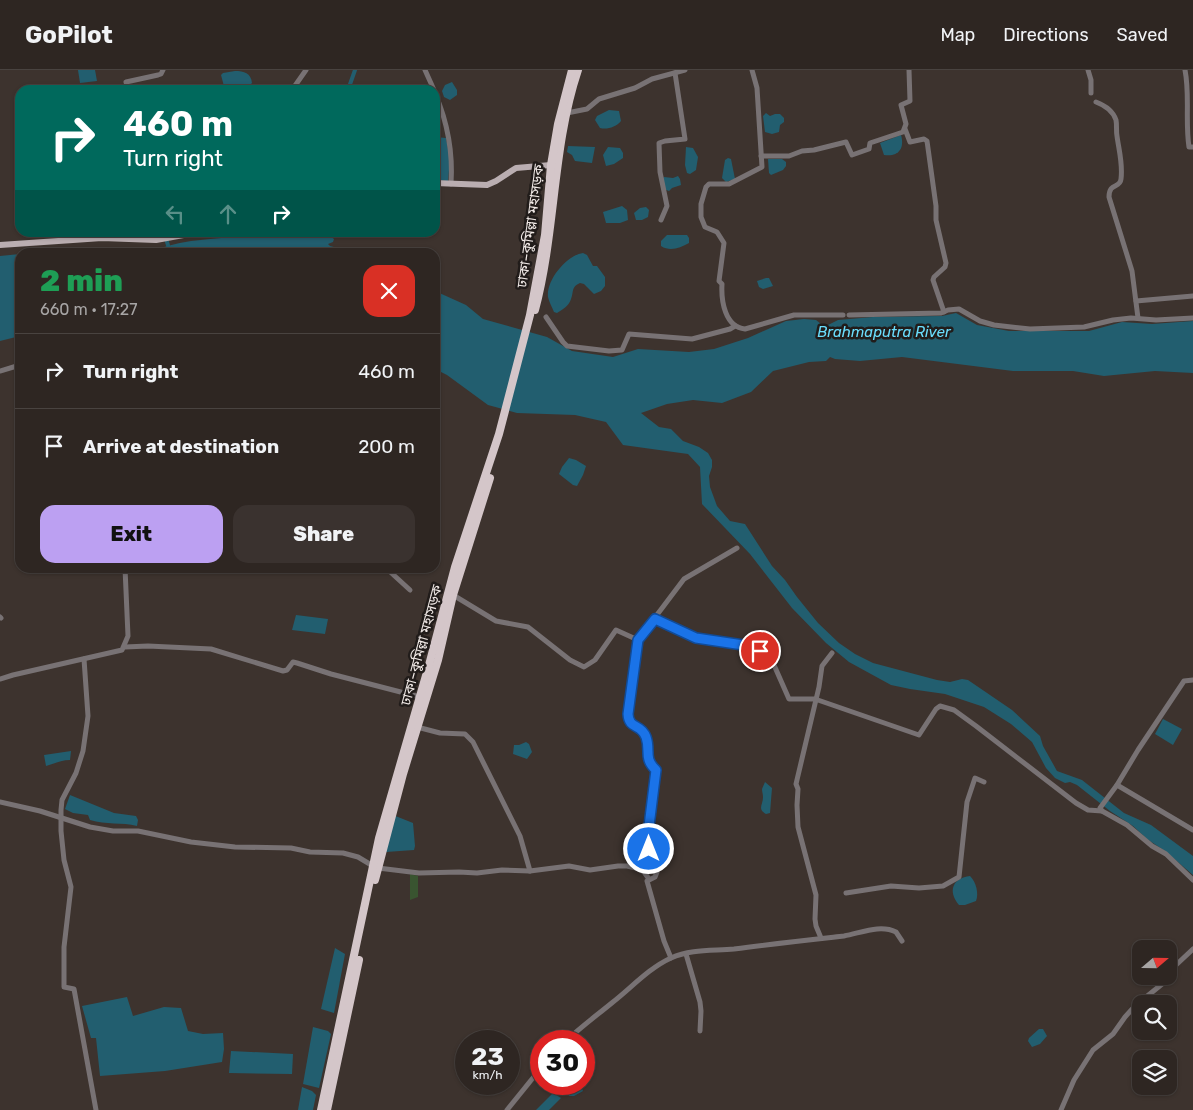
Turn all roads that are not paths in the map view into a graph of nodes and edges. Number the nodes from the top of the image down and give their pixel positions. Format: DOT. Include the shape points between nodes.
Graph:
graph roads {
  1 [pos="163,70"];
  2 [pos="306,70"];
  3 [pos="425,70"];
  4 [pos="572,70"];
  5 [pos="578,70"];
  6 [pos="685,70"];
  7 [pos="752,70"];
  8 [pos="909,70"];
  9 [pos="1088,70"];
  10 [pos="1185,70"];
  11 [pos="675,73"];
  12 [pos="127,85"];
  13 [pos="296,85"];
  14 [pos="431,85"];
  15 [pos="1091,93"];
  16 [pos="1096,102"];
  17 [pos="440,104"];
  18 [pos="567,113"];
  19 [pos="905,129"];
  20 [pos="1193,146"];
  21 [pos="761,156"];
  22 [pos="551,164"];
  23 [pos="440,183"];
  24 [pos="451,184"];
  25 [pos="661,220"];
  26 [pos="122,237"];
  27 [pos="146,237"];
  28 [pos="177,237"];
  29 [pos="0,245"];
  30 [pos="1193,296"];
  31 [pos="1136,301"];
  32 [pos="944,312"];
  33 [pos="532,315"];
  34 [pos="546,317"];
  35 [pos="1138,318"];
  36 [pos="1193,318"];
  37 [pos="735,326"];
  38 [pos="15,366"];
  39 [pos="0,371"];
  40 [pos="501,434"];
  41 [pos="737,548"];
  42 [pos="125,573"];
  43 [pos="391,573"];
  44 [pos="410,590"];
  45 [pos="453,595"];
  46 [pos="655,619"];
  47 [pos="638,640"];
  48 [pos="125,647"];
  49 [pos="832,653"];
  50 [pos="84,659"];
  51 [pos="0,679"];
  52 [pos="1193,680"];
  53 [pos="420,697"];
  54 [pos="815,699"];
  55 [pos="417,727"];
  56 [pos="984,782"];
  57 [pos="1117,786"];
  58 [pos="0,802"];
  59 [pos="1101,810"];
  60 [pos="62,818"];
  61 [pos="1193,830"];
  62 [pos="375,867"];
  63 [pos="530,871"];
  64 [pos="649,879"];
  65 [pos="1193,880"];
  66 [pos="846,894"];
  67 [pos="821,938"];
  68 [pos="902,941"];
  69 [pos="1193,949"];
  70 [pos="686,954"];
  71 [pos="671,958"];
  72 [pos="577,1030"];
  73 [pos="700,1031"];
  74 [pos="530,1082"];
  75 [pos="96,1110"];
  76 [pos="321,1110"];
  77 [pos="327,1110"];
  78 [pos="507,1110"];
  79 [pos="1061,1110"];
  1 -- 12 [label="street" via="158,75 126,82"];
  2 -- 13 [label="street"];
  3 -- 14 [label="street"];
  4 -- 22 [label="highway, ঢাকা–কুমিল্লা মহাসড়ক"];
  5 -- 18 [label="highway, ঢাকা–কুমিল্লা মহাসড়ক"];
  6 -- 11 [label="street"];
  7 -- 21 [label="street" via="757,88"];
  8 -- 19 [label="street" via="910,101 901,104"];
  9 -- 15 [label="street"];
  10 -- 20 [label="street" via="1187,133 1189,147"];
  11 -- 18 [label="street" via="599,99 587,109"];
  11 -- 25 [label="street" via="685,139 658,143 667,206"];
  16 -- 31 [label="street" via="1107,108 1116,120 1121,181 1111,187 1109,196 1132,271"];
  17 -- 24 [label="street" via="452,161"];
  18 -- 33 [label="highway, ঢাকা–কুমিল্লা মহাসড়ক" via="560,143 547,255"];
  19 -- 21 [label="street" via="870,143 869,149 852,155 846,142 790,156"];
  19 -- 32 [label="street" via="910,142 927,141 936,220 946,263 933,280"];
  21 -- 37 [label="street" via="762,167 730,184 709,184 700,204 705,227 717,232 724,243 718,281 722,284 721,300"];
  22 -- 24 [label="main road" via="516,168 487,185"];
  22 -- 33 [label="highway, ঢাকা–কুমিল্লা মহাসড়ক" via="545,234"];
  23 -- 24 [label="main road"];
  26 -- 29 [label="main road"];
  27 -- 28 [label="main road" via="156,240"];
  30 -- 31 [label="street"];
  31 -- 35 [label="street"];
  32 -- 35 [label="street" via="959,309 994,325 1030,329 1084,327"];
  32 -- 37 [label="street" via="794,315 745,329"];
  33 -- 40 [label="highway, ঢাকা–কুমিল্লা মহাসড়ক"];
  34 -- 37 [label="street" via="567,346 614,351 622,350 629,334 692,339"];
  35 -- 36 [label="street"];
  38 -- 39 [label="street"];
  40 -- 45 [label="highway, ঢাকা–কুমিল্লা মহাসড়ক"];
  40 -- 53 [label="highway, ঢাকা–কুমিল্লা মহাসড়ক" via="455,568"];
  41 -- 46 [label="street" via="684,579"];
  42 -- 48 [label="street" via="128,636"];
  43 -- 44 [label="street"];
  45 -- 47 [label="street" via="496,621 528,627 584,667 595,660 616,630"];
  45 -- 55 [label="highway, ঢাকা–কুমিল্লা মহাসড়ক" via="438,660"];
  46 -- 47 [label="street"];
  46 -- 54 [label="street" via="696,638 750,646 770,656 789,699"];
  47 -- 64 [label="street" via="628,721 645,734 648,760 656,770 647,842 657,872"];
  48 -- 50 [label="street"];
  48 -- 53 [label="street" via="211,649 283,670 293,662"];
  49 -- 54 [label="street" via="822,666"];
  50 -- 51 [label="street"];
  50 -- 60 [label="street" via="88,716 84,751 62,800"];
  52 -- 57 [label="street" via="1184,681 1178,688"];
  53 -- 62 [label="highway, ঢাকা–কুমিল্লা মহাসড়ক" via="379,838"];
  54 -- 59 [label="street" via="919,735 940,706 954,710 1076,804 1088,810"];
  54 -- 67 [label="street" via="796,784 798,827 816,895 815,919"];
  55 -- 62 [label="highway, ঢাকা–কুমিল্লা মহাসড়ক"];
  55 -- 63 [label="street" via="440,733 465,734 473,742 520,836"];
  56 -- 66 [label="street" via="975,778 967,802 959,877 943,886 892,886"];
  57 -- 59 [label="street"];
  57 -- 61 [label="street"];
  58 -- 60 [label="street"];
  59 -- 65 [label="street" via="1127,824"];
  60 -- 62 [label="street" via="90,827 113,831 138,830 191,842 343,853"];
  60 -- 75 [label="street" via="64,860 71,888 64,947 64,987 74,989"];
  62 -- 63 [label="street" via="419,872"];
  62 -- 76 [label="highway, ঢাকা–কুমিল্লা মহাসড়ক"];
  62 -- 77 [label="highway, ঢাকা–কুমিল্লা মহাসড়ক"];
  63 -- 64 [label="street" via="569,866 590,870 628,866 644,872"];
  64 -- 71 [label="street"];
  67 -- 68 [label="street" via="885,928 896,932"];
  67 -- 70 [label="street"];
  69 -- 79 [label="street" via="1176,965 1172,976 1135,1006 1113,1034 1093,1050 1074,1080"];
  70 -- 71 [label="street"];
  70 -- 73 [label="street" via="700,1002"];
  71 -- 72 [label="street"];
  74 -- 78 [label="street"];
}
